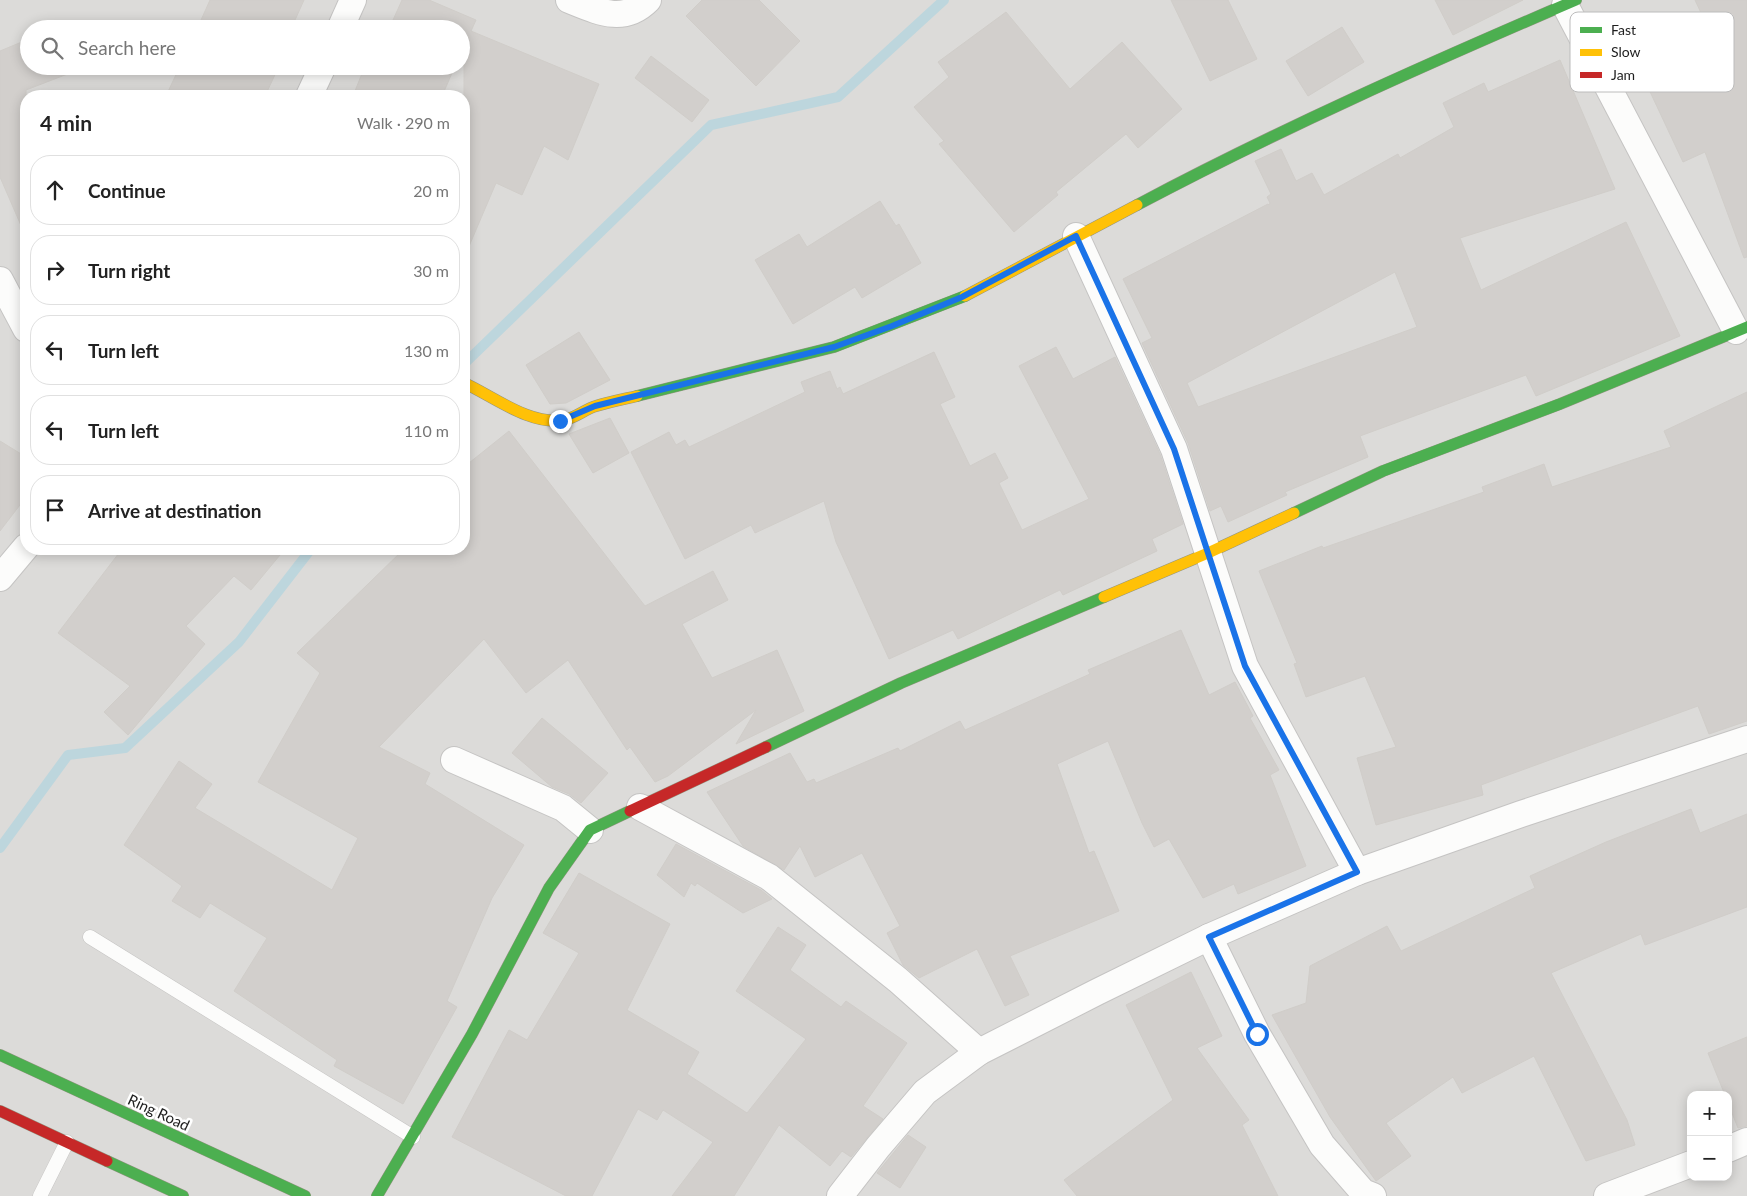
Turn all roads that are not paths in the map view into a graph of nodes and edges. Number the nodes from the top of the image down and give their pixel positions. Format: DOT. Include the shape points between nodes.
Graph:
graph roads {
  1 [pos="353,0"];
  2 [pos="569,0"];
  3 [pos="648,0"];
  4 [pos="1570,2"];
  5 [pos="344,20"];
  6 [pos="319,75"];
  7 [pos="312,90"];
  8 [pos="1617,92"];
  9 [pos="1076,236"];
  10 [pos="0,280"];
  11 [pos="20,318"];
  12 [pos="1741,329"];
  13 [pos="470,385"];
  14 [pos="1208,553"];
  15 [pos="20,554"];
  16 [pos="0,578"];
  17 [pos="1747,739"];
  18 [pos="454,760"];
  19 [pos="640,807"];
  20 [pos="590,830"];
  21 [pos="1357,872"];
  22 [pos="90,937"];
  23 [pos="1209,937"];
  24 [pos="979,1052"];
  25 [pos="0,1055"];
  26 [pos="0,1111"];
  27 [pos="413,1137"];
  28 [pos="1747,1141"];
  29 [pos="67,1142"];
  30 [pos="1732,1147"];
  31 [pos="1687,1166"];
  32 [pos="40,1196"];
  33 [pos="183,1196"];
  34 [pos="305,1196"];
  35 [pos="377,1196"];
  36 [pos="840,1196"];
  37 [pos="1373,1196"];
  38 [pos="1607,1196"];
  1 -- 5 [label="street"];
  2 -- 3 [label="street" via="606,15 629,13"];
  4 -- 9 [label="street" via="1412,70 1224,159"];
  6 -- 7 [label="street"];
  8 -- 12 [label="street"];
  9 -- 13 [label="street" via="962,297 834,347 595,406 560,421 514,408"];
  9 -- 14 [label="street" via="1174,449"];
  10 -- 11 [label="street"];
  12 -- 14 [label="street" via="1560,404 1383,471"];
  14 -- 19 [label="street" via="901,683"];
  14 -- 21 [label="street" via="1245,666"];
  15 -- 16 [label="street"];
  17 -- 21 [label="street"];
  18 -- 20 [label="street" via="564,808"];
  19 -- 20 [label="street"];
  19 -- 24 [label="street" via="768,877 898,980"];
  20 -- 27 [label="street" via="549,888"];
  21 -- 23 [label="street"];
  22 -- 27 [label="lane"];
  23 -- 24 [label="street"];
  23 -- 37 [label="street" via="1257,1034 1322,1145 1363,1192"];
  24 -- 36 [label="street" via="925,1092"];
  25 -- 34 [label="street, Ring Road"];
  26 -- 29 [label="street"];
  27 -- 35 [label="street"];
  28 -- 30 [label="street"];
  29 -- 32 [label="lane"];
  29 -- 33 [label="street"];
  31 -- 38 [label="street"];
}
